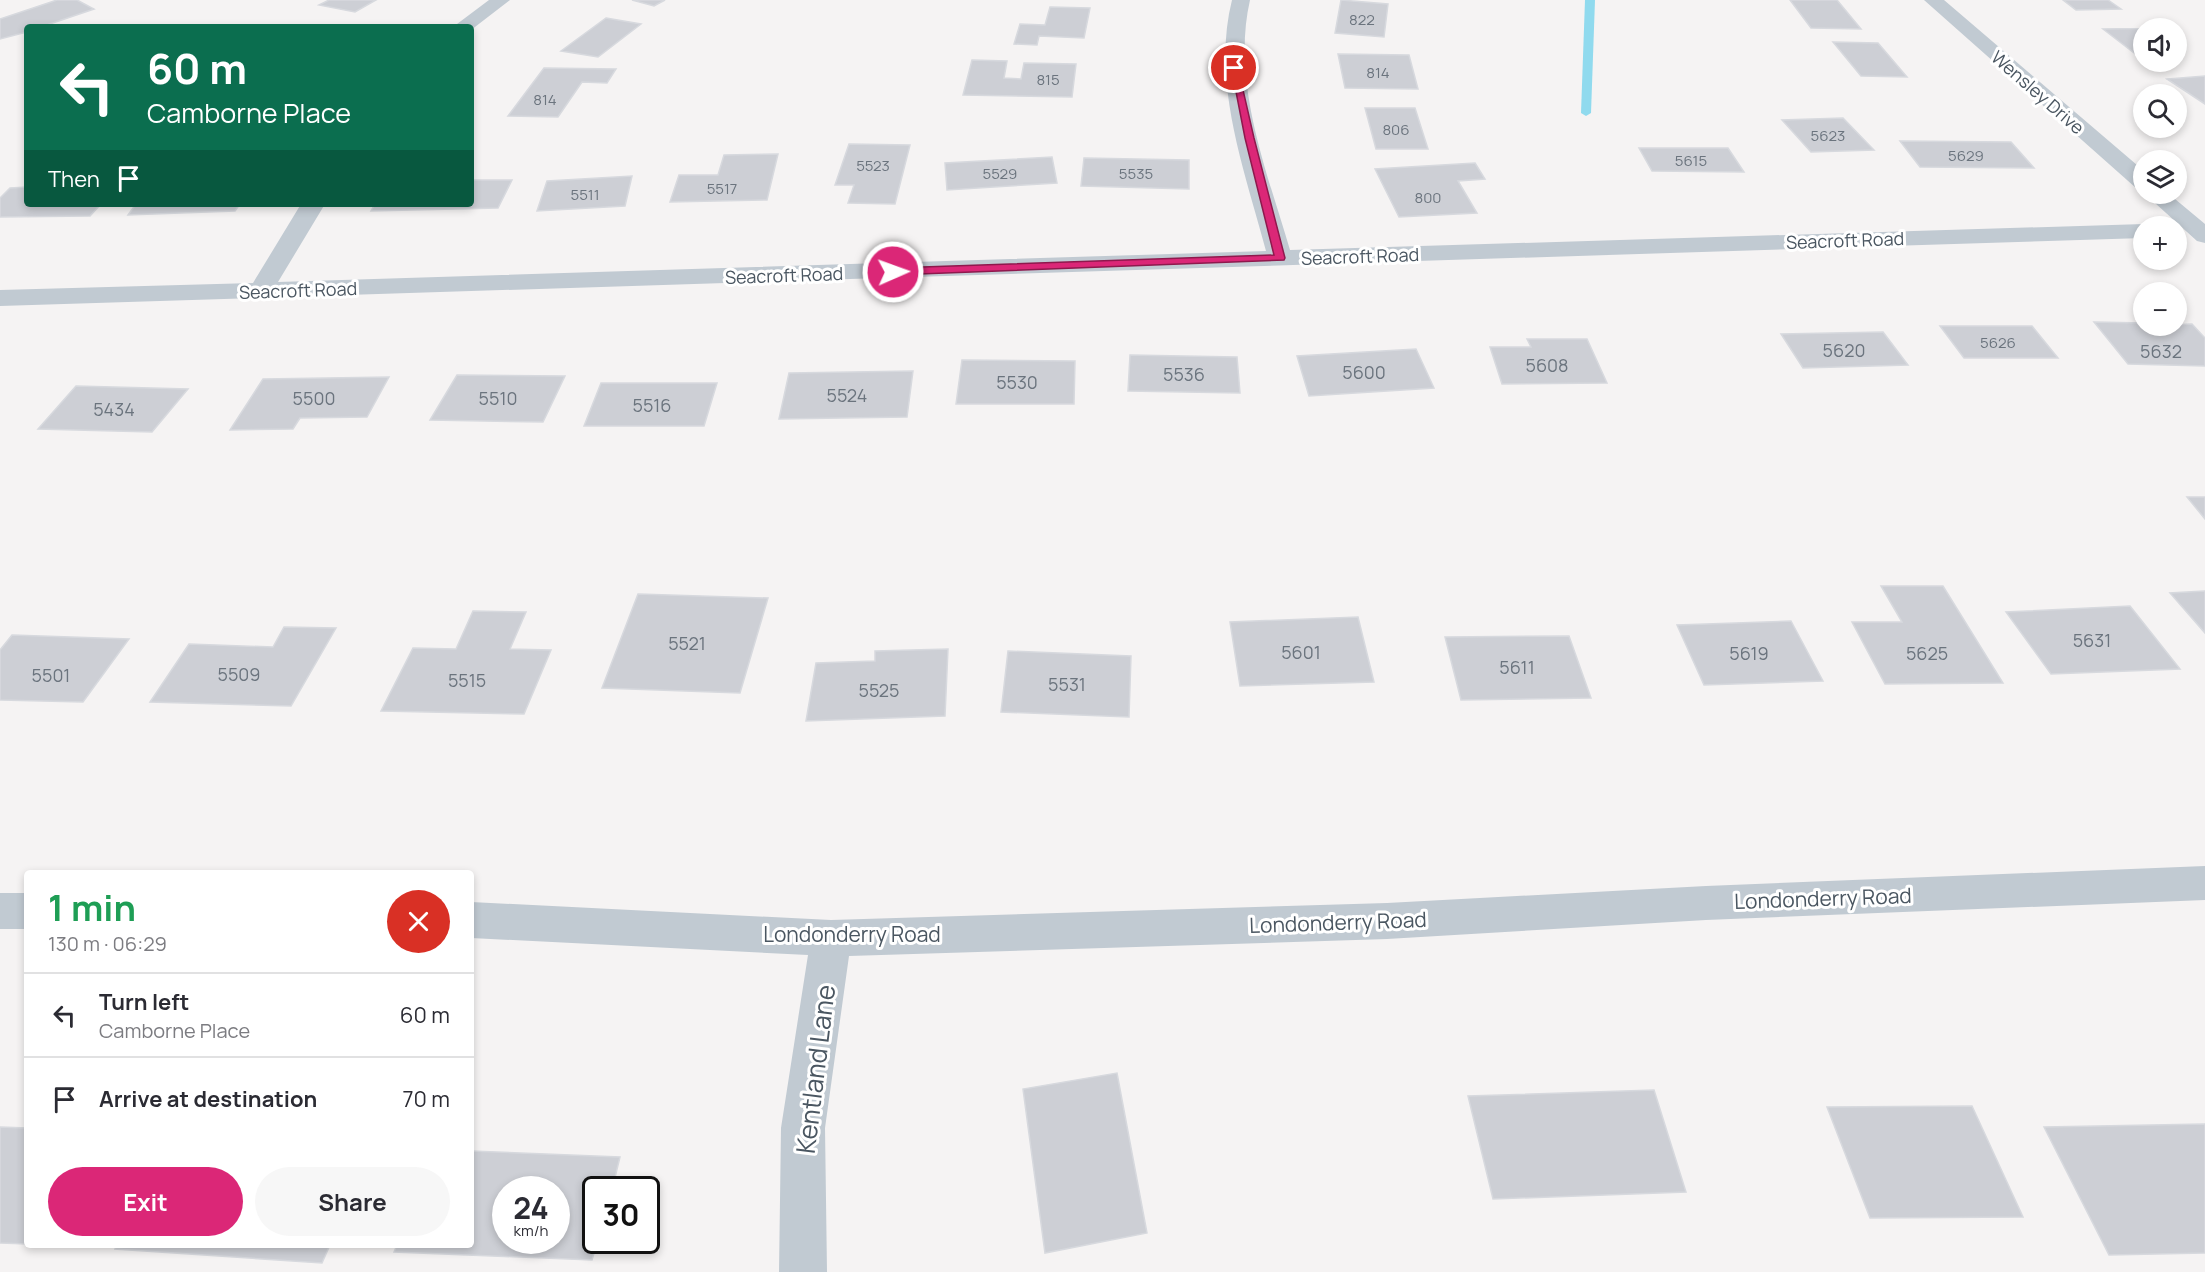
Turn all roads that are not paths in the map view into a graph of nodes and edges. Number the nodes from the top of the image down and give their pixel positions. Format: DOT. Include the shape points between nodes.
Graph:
graph roads {
  1 [pos="501,0"];
  2 [pos="1241,0"];
  3 [pos="1933,0"];
  4 [pos="467,24"];
  5 [pos="2133,173"];
  6 [pos="2166,204"];
  7 [pos="311,207"];
  8 [pos="2133,231"];
  9 [pos="2193,232"];
  10 [pos="1280,258"];
  11 [pos="260,291"];
  12 [pos="0,298"];
  13 [pos="2205,883"];
  14 [pos="0,911"];
  15 [pos="24,911"];
  16 [pos="474,920"];
  17 [pos="831,938"];
  18 [pos="803,1272"];
  1 -- 4 [label="street"];
  2 -- 10 [label="street" via="1233,34 1234,68"];
  3 -- 5 [label="street, Wensley Drive"];
  6 -- 9 [label="street"];
  7 -- 11 [label="street"];
  8 -- 10 [label="street, Seacroft Road"];
  10 -- 11 [label="street, Seacroft Road"];
  11 -- 12 [label="street, Seacroft Road"];
  13 -- 17 [label="street, Londonderry Road" via="1706,903 1387,921"];
  14 -- 15 [label="street"];
  16 -- 17 [label="street, Londonderry Road"];
  17 -- 18 [label="street, Kentland Lane" via="803,1128"];
}
